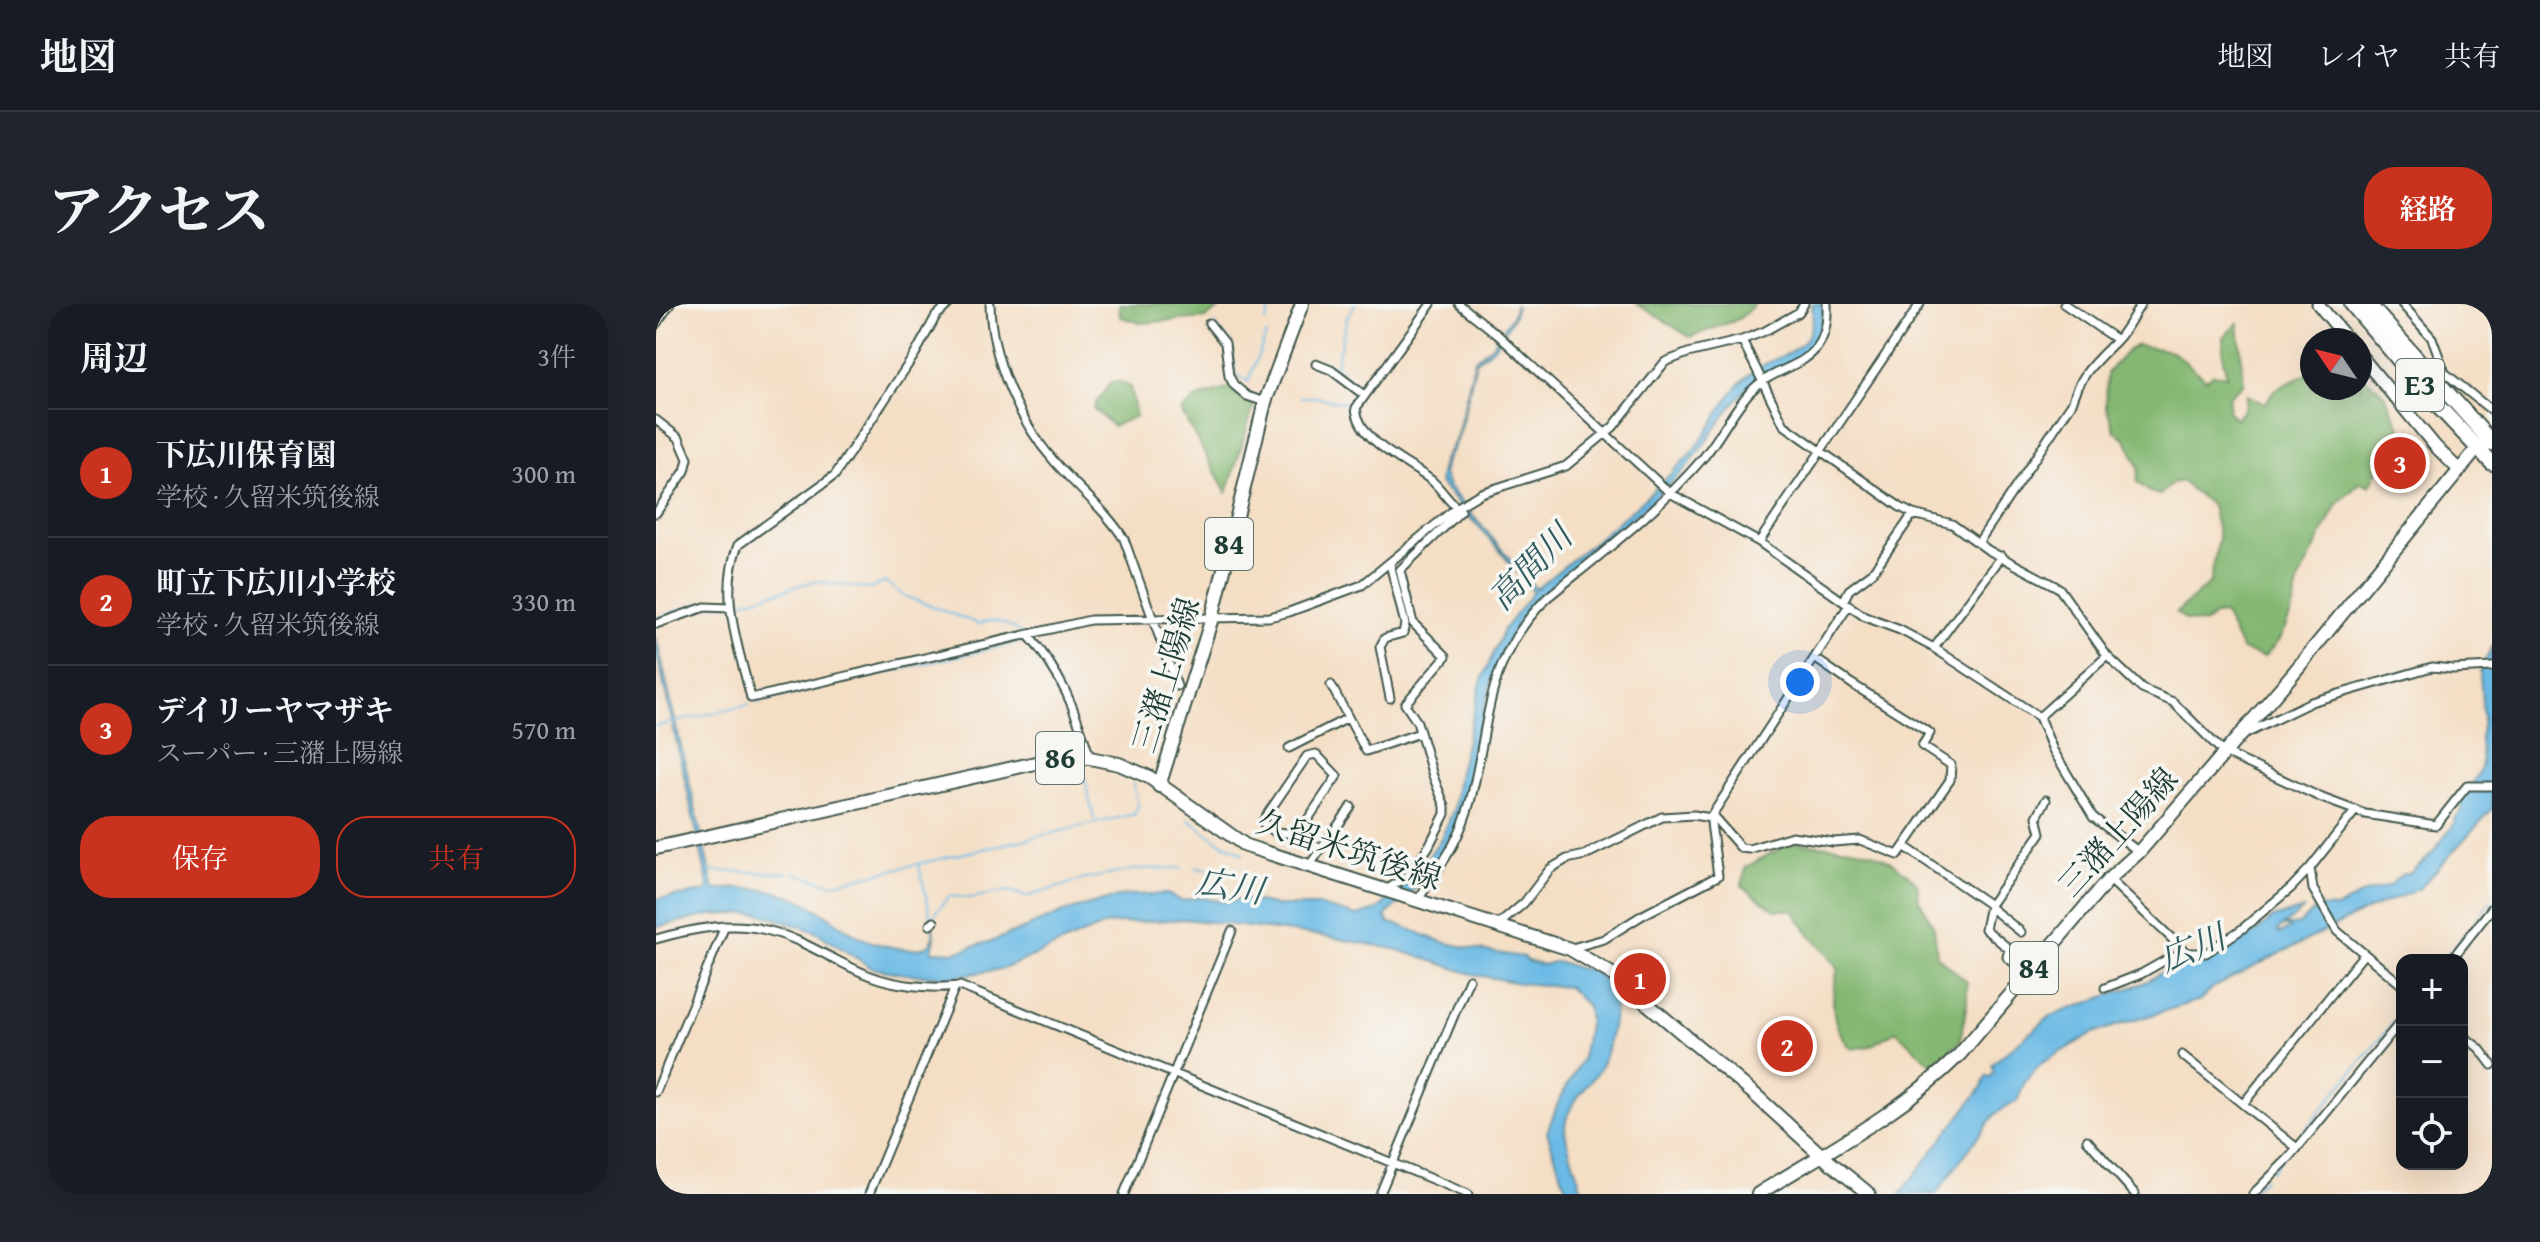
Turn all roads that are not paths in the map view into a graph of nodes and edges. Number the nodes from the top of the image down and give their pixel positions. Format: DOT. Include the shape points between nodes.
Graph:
graph roads {
  1 [pos="670,304"];
  2 [pos="949,304"];
  3 [pos="990,304"];
  4 [pos="1302,304"];
  5 [pos="1431,304"];
  6 [pos="1459,304"];
  7 [pos="1804,304"];
  8 [pos="1827,304"];
  9 [pos="1920,304"];
  10 [pos="2064,304"];
  11 [pos="2141,304"];
  12 [pos="2318,304"];
  13 [pos="2352,304"];
  14 [pos="2368,304"];
  15 [pos="2402,304"];
  16 [pos="1209,323"];
  17 [pos="656,324"];
  18 [pos="2338,328"];
  19 [pos="1742,340"];
  20 [pos="2117,340"];
  21 [pos="1316,364"];
  22 [pos="2372,370"];
  23 [pos="1762,381"];
  24 [pos="1365,392"];
  25 [pos="1265,402"];
  26 [pos="2492,411"];
  27 [pos="656,420"];
  28 [pos="1603,433"];
  29 [pos="2492,443"];
  30 [pos="1820,452"];
  31 [pos="2472,455"];
  32 [pos="2492,463"];
  33 [pos="2459,470"];
  34 [pos="1670,493"];
  35 [pos="1459,506"];
  36 [pos="656,513"];
  37 [pos="1913,514"];
  38 [pos="1759,542"];
  39 [pos="1978,543"];
  40 [pos="2002,556"];
  41 [pos="1390,564"];
  42 [pos="1846,602"];
  43 [pos="730,605"];
  44 [pos="1151,618"];
  45 [pos="1212,618"];
  46 [pos="657,623"];
  47 [pos="656,635"];
  48 [pos="1028,635"];
  49 [pos="1934,648"];
  50 [pos="2107,656"];
  51 [pos="1816,659"];
  52 [pos="2492,667"];
  53 [pos="1331,685"];
  54 [pos="1177,686"];
  55 [pos="1390,698"];
  56 [pos="2039,717"];
  57 [pos="1348,718"];
  58 [pos="1420,733"];
  59 [pos="2235,737"];
  60 [pos="1289,748"];
  61 [pos="2223,752"];
  62 [pos="1090,758"];
  63 [pos="1159,786"];
  64 [pos="2492,786"];
  65 [pos="2046,800"];
  66 [pos="1351,807"];
  67 [pos="2356,810"];
  68 [pos="1711,819"];
  69 [pos="1298,834"];
  70 [pos="1904,846"];
  71 [pos="656,848"];
  72 [pos="1320,849"];
  73 [pos="2139,852"];
  74 [pos="1309,866"];
  75 [pos="2310,868"];
  76 [pos="2109,879"];
  77 [pos="1388,892"];
  78 [pos="1415,899"];
  79 [pos="1990,906"];
  80 [pos="2492,908"];
  81 [pos="725,926"];
  82 [pos="1496,926"];
  83 [pos="1232,931"];
  84 [pos="2021,932"];
  85 [pos="656,939"];
  86 [pos="1570,949"];
  87 [pos="2190,954"];
  88 [pos="2364,954"];
  89 [pos="2456,954"];
  90 [pos="2028,975"];
  91 [pos="1469,979"];
  92 [pos="2396,980"];
  93 [pos="955,987"];
  94 [pos="2105,988"];
  95 [pos="2397,1026"];
  96 [pos="2468,1040"];
  97 [pos="2182,1055"];
  98 [pos="2492,1065"];
  99 [pos="1173,1073"];
  100 [pos="656,1092"];
  101 [pos="2243,1104"];
  102 [pos="2087,1140"];
  103 [pos="2295,1146"];
  104 [pos="1821,1155"];
  105 [pos="1393,1163"];
  106 [pos="869,1194"];
  107 [pos="1124,1194"];
  108 [pos="1380,1194"];
  109 [pos="1468,1194"];
  110 [pos="1758,1194"];
  111 [pos="1869,1194"];
  112 [pos="2135,1194"];
  113 [pos="2253,1194"];
  1 -- 17 [label="street"];
  2 -- 43 [label="street" via="936,316 835,475 738,545"];
  3 -- 44 [label="street" via="990,324 1007,379 1029,428 1124,539"];
  4 -- 25 [label="main road, 三潴上陽線 / 84"];
  5 -- 24 [label="street"];
  6 -- 28 [label="street"];
  7 -- 19 [label="street" via="1799,312"];
  8 -- 23 [label="street" via="1819,345 1808,358"];
  9 -- 30 [label="street"];
  10 -- 20 [label="street"];
  11 -- 20 [label="street"];
  12 -- 18 [label="street"];
  13 -- 32 [label="highway, E3"];
  14 -- 29 [label="highway, E3"];
  15 -- 26 [label="street" via="2432,338 2445,373"];
  16 -- 25 [label="street" via="1225,343 1234,385"];
  19 -- 23 [label="street"];
  19 -- 28 [label="street" via="1665,362"];
  20 -- 39 [label="street" via="2080,380 2072,403"];
  21 -- 24 [label="street"];
  22 -- 33 [label="street"];
  23 -- 30 [label="street" via="1784,425"];
  23 -- 34 [label="street"];
  24 -- 35 [label="street" via="1356,408 1364,428"];
  25 -- 45 [label="main road, 三潴上陽線 / 84"];
  27 -- 36 [label="street" via="679,438 688,459"];
  28 -- 34 [label="street"];
  28 -- 35 [label="street" via="1566,466 1492,489"];
  30 -- 37 [label="street"];
  30 -- 38 [label="street"];
  31 -- 33 [label="main road, 三潴上陽線 / 84"];
  33 -- 59 [label="main road, 三潴上陽線 / 84"];
  34 -- 38 [label="street"];
  34 -- 78 [label="street" via="1548,597 1509,646 1490,699 1465,817 1449,854"];
  35 -- 41 [label="street"];
  35 -- 58 [label="street" via="1461,511 1400,570 1413,623 1446,656 1405,704"];
  37 -- 39 [label="street" via="1952,524"];
  37 -- 42 [label="street" via="1872,573 1849,590"];
  38 -- 42 [label="street"];
  39 -- 40 [label="street"];
  40 -- 49 [label="street"];
  40 -- 50 [label="street" via="2059,588"];
  41 -- 45 [label="street" via="1362,585 1289,612"];
  41 -- 55 [label="street" via="1405,624 1403,633 1385,638 1380,647"];
  42 -- 49 [label="street" via="1865,617"];
  42 -- 51 [label="street"];
  43 -- 46 [label="street" via="705,607"];
  43 -- 48 [label="street" via="751,698"];
  44 -- 45 [label="street"];
  44 -- 48 [label="street" via="1090,620"];
  44 -- 54 [label="street"];
  45 -- 63 [label="main road, 三潴上陽線 / 84"];
  46 -- 47 [label="street"];
  48 -- 62 [label="street" via="1059,675"];
  49 -- 56 [label="street"];
  50 -- 56 [label="street"];
  50 -- 61 [label="street" via="2142,689 2173,702"];
  51 -- 68 [label="street"];
  51 -- 70 [label="street" via="1930,733 1922,746 1951,765 1950,780"];
  52 -- 59 [label="street" via="2432,667 2402,675 2311,702"];
  53 -- 57 [label="street"];
  56 -- 73 [label="street" via="2093,817"];
  57 -- 58 [label="street" via="1366,751"];
  57 -- 60 [label="street"];
  58 -- 77 [label="street" via="1445,814 1408,876"];
  59 -- 61 [label="main road, 三潴上陽線 / 84"];
  61 -- 67 [label="street"];
  61 -- 73 [label="main road, 三潴上陽線 / 84"];
  62 -- 63 [label="main road, 久留米筑後線 / 86" via="1119,764"];
  62 -- 71 [label="main road, 久留米筑後線 / 86" via="1030,763"];
  63 -- 74 [label="main road, 久留米筑後線 / 86" via="1239,843"];
  64 -- 67 [label="street" via="2470,786 2436,825"];
  65 -- 79 [label="street" via="2037,817 2041,833"];
  66 -- 72 [label="street"];
  67 -- 75 [label="street"];
  68 -- 70 [label="street" via="1737,845 1749,849 1792,836 1860,840 1898,855"];
  68 -- 82 [label="street" via="1662,817 1567,859 1550,869 1524,903"];
  68 -- 86 [label="street" via="1718,876 1604,939"];
  69 -- 69 [label="street" via="1337,776 1316,754 1307,756 1262,822 1275,832"];
  69 -- 72 [label="street"];
  70 -- 79 [label="street"];
  72 -- 74 [label="street"];
  73 -- 76 [label="main road, 三潴上陽線 / 84"];
  74 -- 77 [label="main road, 久留米筑後線 / 86"];
  75 -- 87 [label="street" via="2242,929 2206,953"];
  75 -- 88 [label="street" via="2313,889 2336,929"];
  76 -- 87 [label="street"];
  76 -- 90 [label="main road, 三潴上陽線 / 84"];
  77 -- 78 [label="main road, 久留米筑後線 / 86"];
  78 -- 82 [label="main road, 久留米筑後線 / 86"];
  79 -- 84 [label="street"];
  79 -- 90 [label="street" via="1985,929"];
  80 -- 89 [label="street"];
  81 -- 85 [label="street"];
  81 -- 93 [label="street" via="794,938 868,975 898,983"];
  81 -- 100 [label="street"];
  82 -- 86 [label="main road, 久留米筑後線 / 86"];
  83 -- 99 [label="street"];
  86 -- 104 [label="main road, 久留米筑後線 / 86" via="1612,974"];
  87 -- 94 [label="street" via="2171,957"];
  88 -- 92 [label="street"];
  88 -- 101 [label="street"];
  90 -- 104 [label="main road, 三潴上陽線 / 84" via="1934,1081"];
  91 -- 105 [label="street"];
  93 -- 99 [label="street"];
  93 -- 106 [label="street"];
  95 -- 103 [label="street"];
  96 -- 98 [label="street"];
  97 -- 101 [label="street"];
  99 -- 105 [label="street"];
  99 -- 107 [label="street"];
  101 -- 103 [label="street"];
  102 -- 112 [label="street"];
  103 -- 113 [label="street"];
  104 -- 110 [label="main road, 三潴上陽線 / 84"];
  104 -- 111 [label="main road, 久留米筑後線 / 86"];
  105 -- 108 [label="street"];
  105 -- 109 [label="street"];
}
